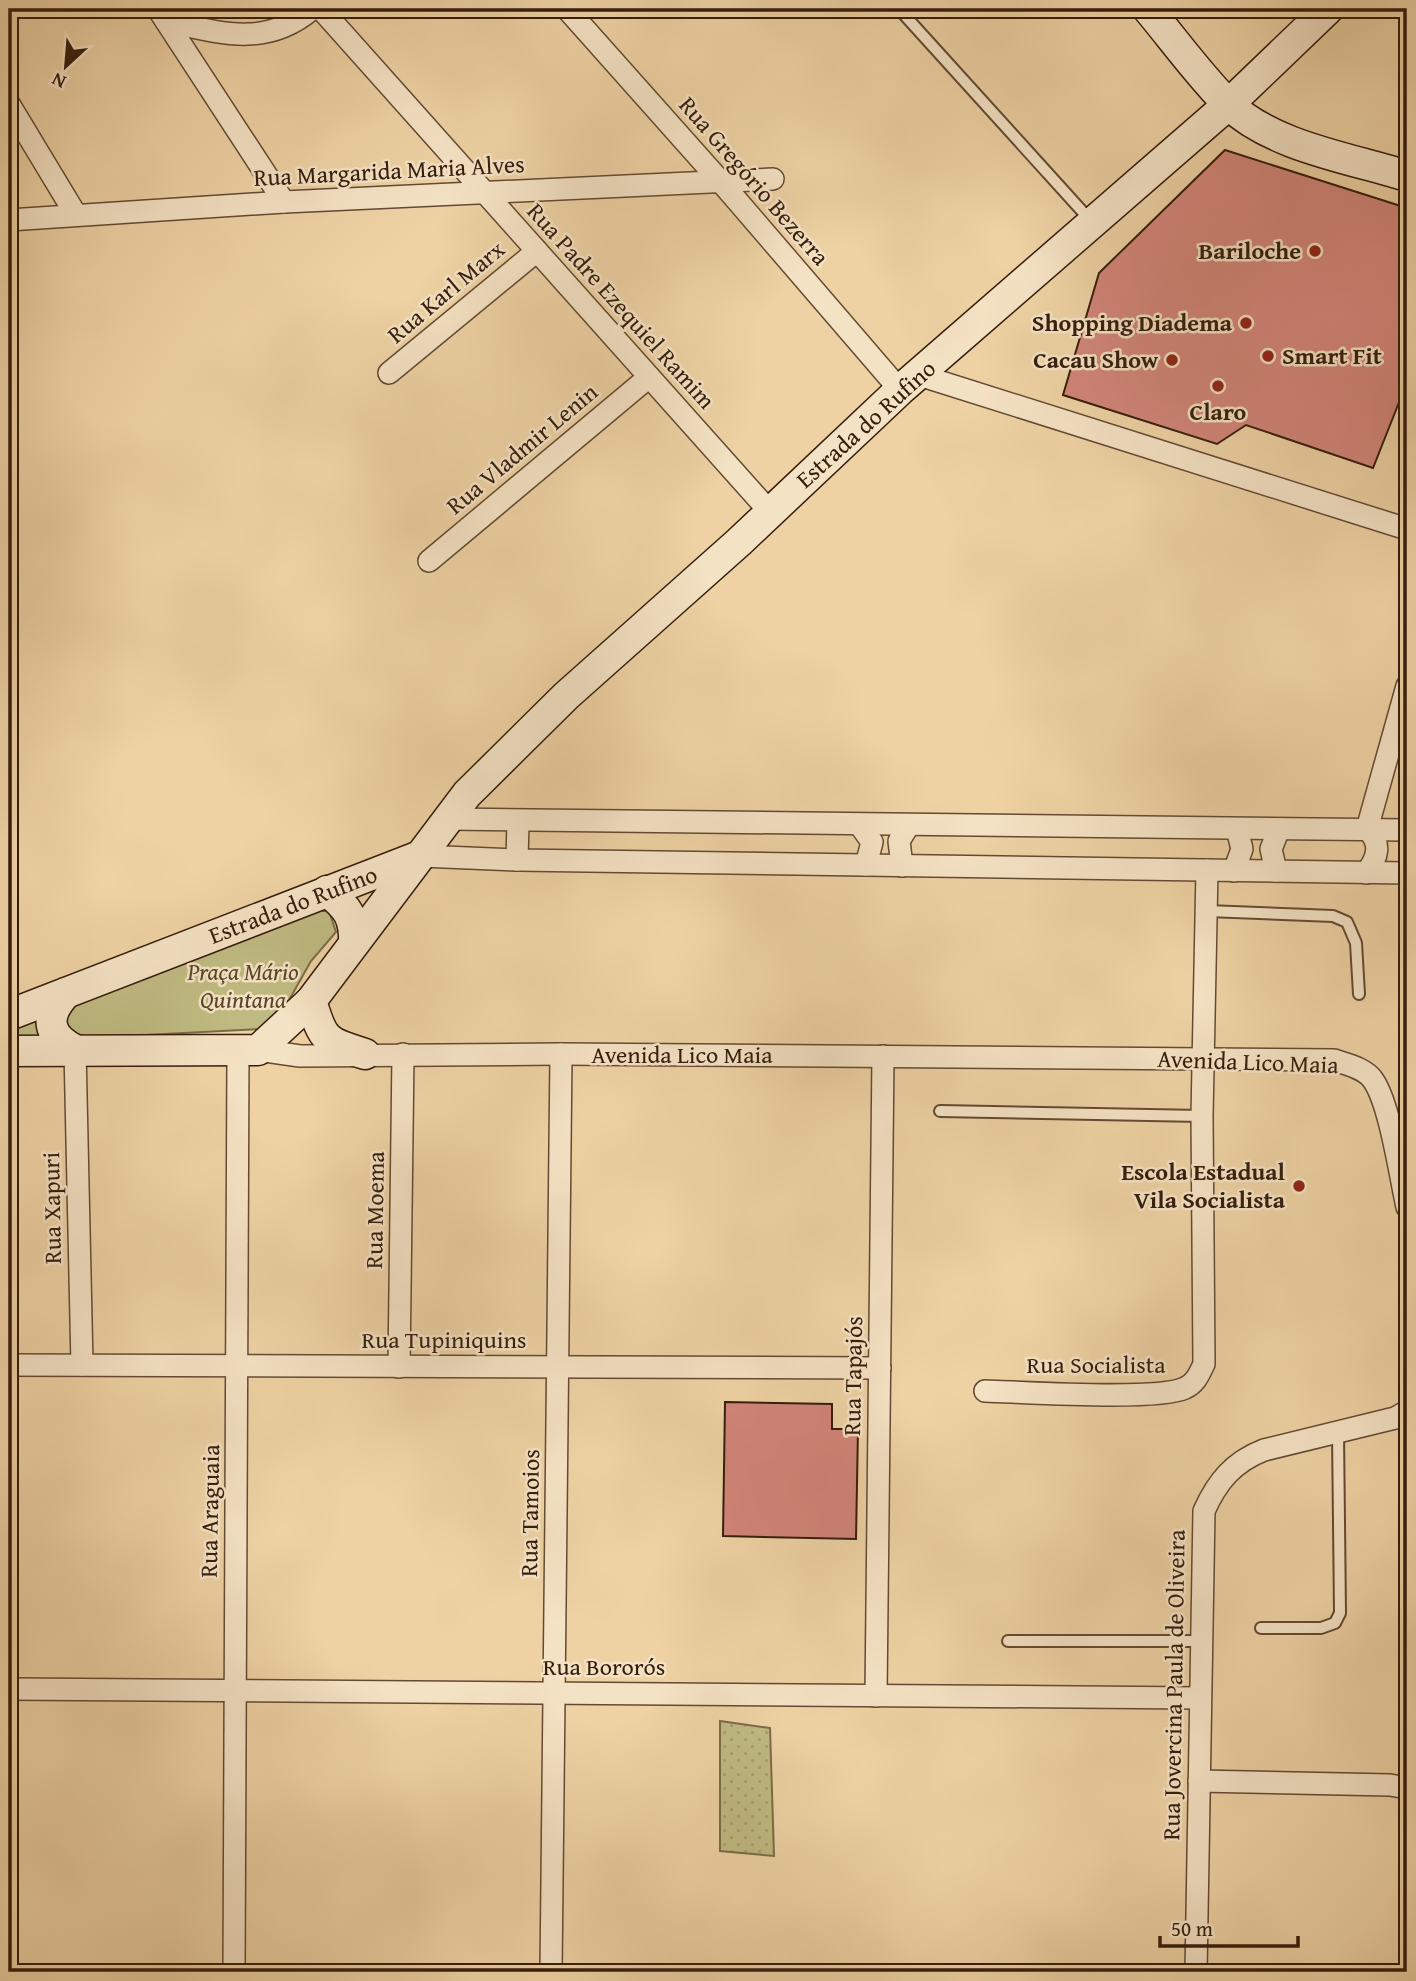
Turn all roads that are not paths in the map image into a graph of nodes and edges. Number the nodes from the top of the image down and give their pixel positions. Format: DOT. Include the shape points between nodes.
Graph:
graph roads {
  1 [pos="312,9"];
  2 [pos="321,9"];
  3 [pos="567,9"];
  4 [pos="899,9"];
  5 [pos="1148,9"];
  6 [pos="1328,9"];
  7 [pos="162,15"];
  8 [pos="9,104"];
  9 [pos="1229,104"];
  10 [pos="1407,176"];
  11 [pos="773,179"];
  12 [pos="721,182"];
  13 [pos="485,192"];
  14 [pos="284,202"];
  15 [pos="76,215"];
  16 [pos="9,220"];
  17 [pos="1093,223"];
  18 [pos="537,251"];
  19 [pos="389,373"];
  20 [pos="649,376"];
  21 [pos="909,383"];
  22 [pos="770,512"];
  23 [pos="1407,529"];
  24 [pos="429,561"];
  25 [pos="1407,686"];
  26 [pos="448,819"];
  27 [pos="518,821"];
  28 [pos="859,824"];
  29 [pos="909,825"];
  30 [pos="1237,829"];
  31 [pos="1279,829"];
  32 [pos="1367,829"];
  33 [pos="1407,830"];
  34 [pos="421,856"];
  35 [pos="517,860"];
  36 [pos="866,865"];
  37 [pos="902,866"];
  38 [pos="1207,870"];
  39 [pos="1234,871"];
  40 [pos="1276,872"];
  41 [pos="1366,873"];
  42 [pos="1407,873"];
  43 [pos="327,891"];
  44 [pos="1207,911"];
  45 [pos="354,943"];
  46 [pos="66,993"];
  47 [pos="1359,994"];
  48 [pos="312,1001"];
  49 [pos="9,1015"];
  50 [pos="75,1050"];
  51 [pos="9,1051"];
  52 [pos="248,1051"];
  53 [pos="365,1054"];
  54 [pos="404,1054"];
  55 [pos="561,1054"];
  56 [pos="883,1056"];
  57 [pos="1205,1059"];
  58 [pos="940,1111"];
  59 [pos="1202,1116"];
  60 [pos="1407,1208"];
  61 [pos="9,1365"];
  62 [pos="82,1365"];
  63 [pos="238,1366"];
  64 [pos="399,1367"];
  65 [pos="558,1367"];
  66 [pos="880,1368"];
  67 [pos="985,1391"];
  68 [pos="1407,1411"];
  69 [pos="1338,1432"];
  70 [pos="1261,1628"];
  71 [pos="1008,1641"];
  72 [pos="1200,1641"];
  73 [pos="9,1689"];
  74 [pos="235,1690"];
  75 [pos="555,1693"];
  76 [pos="876,1696"];
  77 [pos="1200,1698"];
  78 [pos="1199,1781"];
  79 [pos="1407,1788"];
  80 [pos="234,1972"];
  81 [pos="551,1972"];
  82 [pos="1196,1972"];
  1 -- 7 [label="street" via="276,32 253,35 216,32"];
  2 -- 13 [label="street, Rua Padre Ezequiel Ramim"];
  3 -- 12 [label="street, Rua Gregório Bezerra"];
  4 -- 17 [label="lane"];
  5 -- 9 [label="street"];
  6 -- 9 [label="street, Estrada do Rufino"];
  7 -- 14 [label="street"];
  8 -- 15 [label="street"];
  9 -- 10 [label="street" via="1259,126 1301,143"];
  9 -- 17 [label="street, Estrada do Rufino"];
  11 -- 12 [label="street, Rua Margarida Maria Alves"];
  12 -- 13 [label="street, Rua Margarida Maria Alves"];
  12 -- 21 [label="street, Rua Gregório Bezerra"];
  13 -- 14 [label="street, Rua Margarida Maria Alves"];
  13 -- 18 [label="street, Rua Padre Ezequiel Ramim"];
  14 -- 15 [label="street, Rua Margarida Maria Alves"];
  15 -- 16 [label="street, Rua Margarida Maria Alves"];
  17 -- 21 [label="street, Estrada do Rufino"];
  18 -- 19 [label="street, Rua Karl Marx"];
  18 -- 20 [label="street, Rua Padre Ezequiel Ramim"];
  20 -- 22 [label="street, Rua Padre Ezequiel Ramim"];
  20 -- 24 [label="street, Rua Vladmir Lenin"];
  21 -- 22 [label="street, Estrada do Rufino"];
  21 -- 23 [label="street"];
  22 -- 26 [label="street, Estrada do Rufino" via="566,696 467,794"];
  25 -- 32 [label="street"];
  26 -- 27 [label="street"];
  26 -- 34 [label="street, Estrada do Rufino"];
  27 -- 28 [label="street"];
  27 -- 35 [label="street"];
  28 -- 29 [label="street"];
  28 -- 36 [label="street" via="872,842"];
  29 -- 30 [label="street"];
  29 -- 37 [label="street" via="899,841"];
  30 -- 31 [label="street"];
  30 -- 39 [label="street" via="1242,849"];
  31 -- 32 [label="street"];
  31 -- 40 [label="street" via="1271,849"];
  32 -- 33 [label="street"];
  32 -- 41 [label="street" via="1377,851"];
  34 -- 35 [label="street"];
  34 -- 43 [label="street, Estrada do Rufino"];
  34 -- 45 [label="street, Estrada do Rufino"];
  35 -- 36 [label="street"];
  36 -- 37 [label="street"];
  37 -- 38 [label="street"];
  38 -- 39 [label="street"];
  38 -- 44 [label="street, Rua Socialista"];
  39 -- 40 [label="street"];
  40 -- 41 [label="street"];
  41 -- 42 [label="street"];
  43 -- 45 [label="street" via="346,906 355,923"];
  43 -- 46 [label="street, Estrada do Rufino"];
  44 -- 47 [label="lane" via="1333,916 1347,922 1356,943"];
  44 -- 57 [label="street, Rua Socialista"];
  45 -- 48 [label="street, Estrada do Rufino"];
  46 -- 49 [label="street, Estrada do Rufino"];
  46 -- 50 [label="street" via="52,1009 50,1021 63,1044"];
  48 -- 52 [label="street, Estrada do Rufino"];
  48 -- 53 [label="street" via="322,1035"];
  50 -- 51 [label="street, Avenida Lico Maia"];
  50 -- 52 [label="street, Avenida Lico Maia"];
  50 -- 62 [label="street, Rua Xapuri"];
  52 -- 53 [label="street, Avenida Lico Maia" via="300,1056"];
  52 -- 63 [label="street, Rua Araguaia"];
  53 -- 54 [label="street, Avenida Lico Maia"];
  54 -- 55 [label="street, Avenida Lico Maia"];
  54 -- 64 [label="street, Rua Moema"];
  55 -- 56 [label="street, Avenida Lico Maia"];
  55 -- 65 [label="street, Rua Tamoios"];
  56 -- 57 [label="street, Avenida Lico Maia"];
  56 -- 66 [label="street, Rua Tapajós"];
  57 -- 59 [label="street, Rua Socialista"];
  57 -- 60 [label="street, Avenida Lico Maia" via="1334,1060 1372,1078 1382,1100"];
  58 -- 59 [label="lane"];
  59 -- 67 [label="street, Rua Socialista" via="1206,1331 1204,1364 1196,1381 1182,1390 1150,1393"];
  61 -- 62 [label="street, Rua Tupiniquins"];
  62 -- 63 [label="street, Rua Tupiniquins"];
  63 -- 64 [label="street, Rua Tupiniquins"];
  63 -- 74 [label="street, Rua Araguaia"];
  64 -- 65 [label="street, Rua Tupiniquins"];
  65 -- 66 [label="street, Rua Tupiniquins"];
  65 -- 75 [label="street, Rua Tamoios"];
  66 -- 76 [label="street, Rua Tapajós"];
  68 -- 69 [label="street, Rua Jovercina Paula de Oliveira"];
  69 -- 70 [label="lane" via="1340,1613 1335,1623 1321,1628"];
  69 -- 72 [label="street, Rua Jovercina Paula de Oliveira" via="1244,1458 1213,1490 1201,1535"];
  71 -- 72 [label="lane"];
  72 -- 77 [label="street, Rua Jovercina Paula de Oliveira"];
  73 -- 74 [label="street, Rua Bororós"];
  74 -- 75 [label="street, Rua Bororós"];
  74 -- 80 [label="street, Rua Araguaia"];
  75 -- 76 [label="street, Rua Bororós"];
  75 -- 81 [label="street, Rua Tamoios"];
  76 -- 77 [label="street, Rua Bororós"];
  77 -- 78 [label="street, Rua Jovercina Paula de Oliveira"];
  78 -- 79 [label="street"];
  78 -- 82 [label="street, Rua Jovercina Paula de Oliveira"];
}
